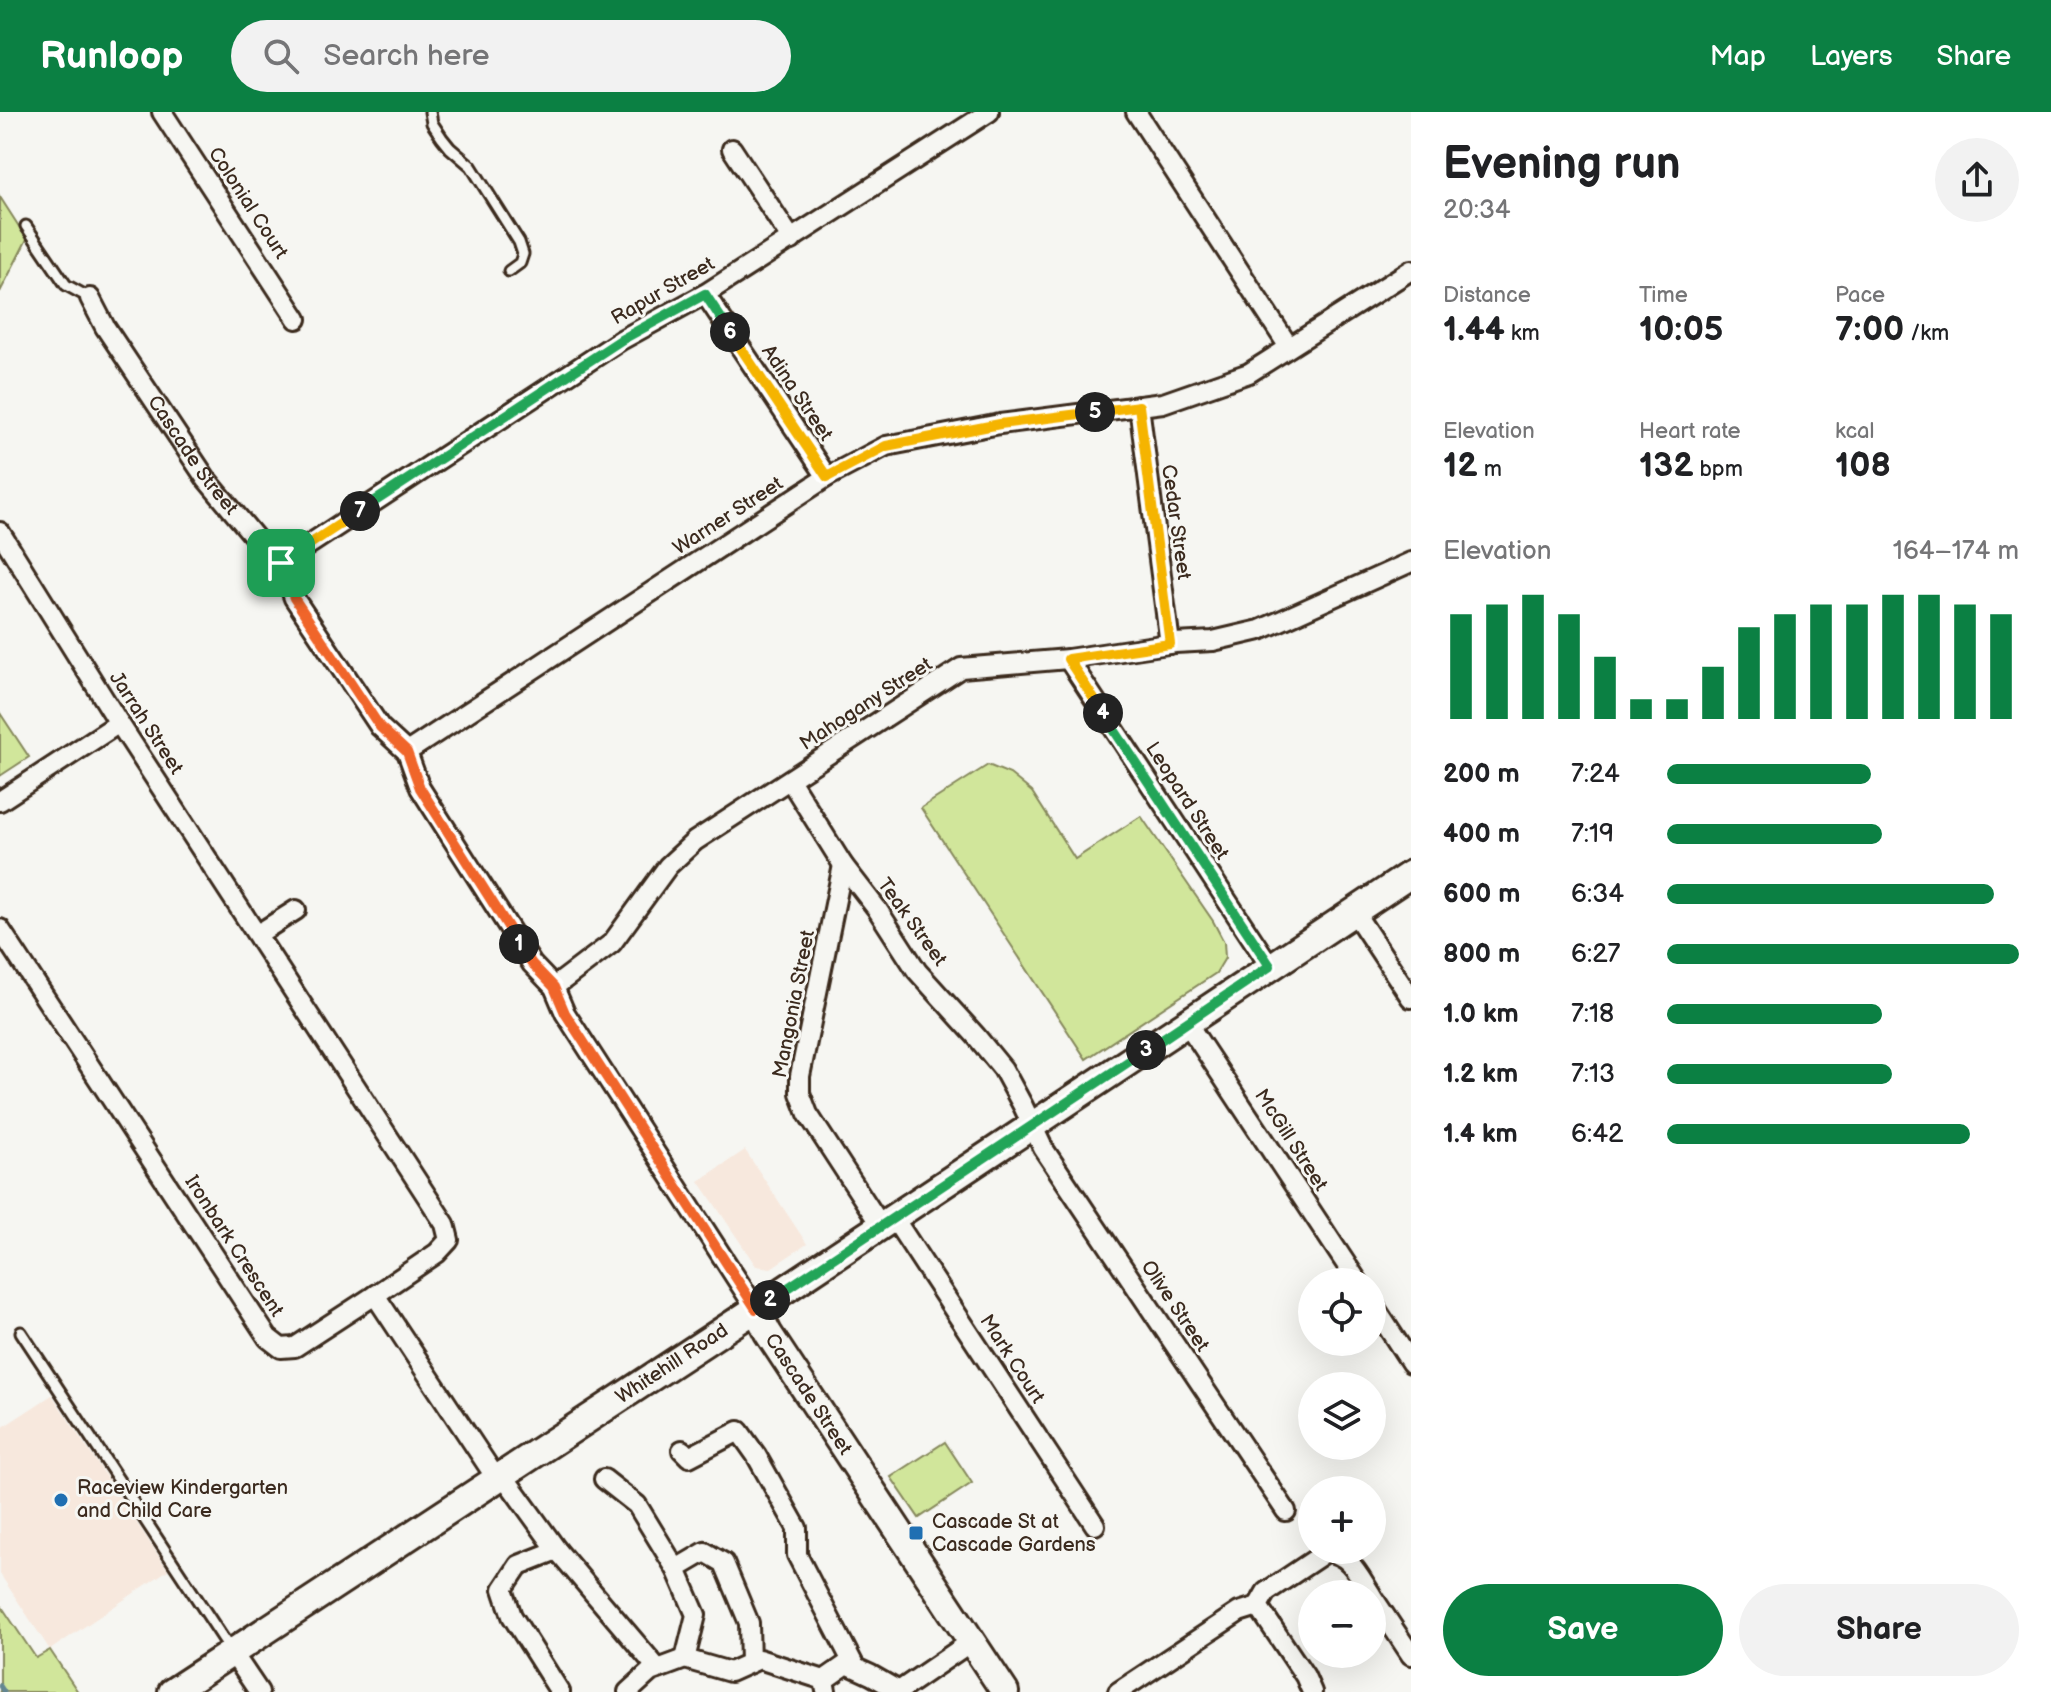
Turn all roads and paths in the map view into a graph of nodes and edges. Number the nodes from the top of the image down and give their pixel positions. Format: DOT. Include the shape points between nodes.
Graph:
graph roads {
  1 [pos="162,112"];
  2 [pos="430,112"];
  3 [pos="989,112"];
  4 [pos="1136,112"];
  5 [pos="732,149"];
  6 [pos="26,226"];
  7 [pos="792,240"];
  8 [pos="1411,270"];
  9 [pos="509,271"];
  10 [pos="705,294"];
  11 [pos="90,298"];
  12 [pos="297,319"];
  13 [pos="1289,347"];
  14 [pos="1139,406"];
  15 [pos="827,477"];
  16 [pos="0,532"];
  17 [pos="1411,562"];
  18 [pos="281,563"];
  19 [pos="1170,644"];
  20 [pos="1068,659"];
  21 [pos="119,723"];
  22 [pos="407,752"];
  23 [pos="790,780"];
  24 [pos="0,801"];
  25 [pos="843,865"];
  26 [pos="1411,874"];
  27 [pos="296,910"];
  28 [pos="1354,912"];
  29 [pos="0,929"];
  30 [pos="258,934"];
  31 [pos="1270,966"];
  32 [pos="554,987"];
  33 [pos="1411,998"];
  34 [pos="1187,1023"];
  35 [pos="1032,1125"];
  36 [pos="887,1221"];
  37 [pos="1349,1268"];
  38 [pos="375,1295"];
  39 [pos="756,1309"];
  40 [pos="1386,1325"];
  41 [pos="21,1332"];
  42 [pos="1411,1363"];
  43 [pos="682,1450"];
  44 [pos="499,1476"];
  45 [pos="604,1479"];
  46 [pos="1286,1511"];
  47 [pos="1095,1525"];
  48 [pos="557,1550"];
  49 [pos="676,1569"];
  50 [pos="1361,1580"];
  51 [pos="1258,1606"];
  52 [pos="1386,1618"];
  53 [pos="972,1641"];
  54 [pos="232,1652"];
  55 [pos="1411,1655"];
  56 [pos="685,1659"];
  57 [pos="750,1663"];
  58 [pos="855,1667"];
  59 [pos="658,1669"];
  60 [pos="825,1686"];
  61 [pos="172,1692"];
  62 [pos="259,1692"];
  63 [pos="560,1692"];
  64 [pos="628,1692"];
  65 [pos="899,1692"];
  66 [pos="1005,1692"];
  67 [pos="1118,1692"];
  68 [pos="1311,1692"];
  1 -- 12 [label="street, Colonial Court"];
  2 -- 9 [label="lane" via="442,138 471,166 519,242 520,263"];
  3 -- 7 [label="street, Rapur Street"];
  4 -- 13 [label="street"];
  5 -- 7 [label="street"];
  6 -- 11 [label="lane" via="66,285"];
  7 -- 10 [label="street, Rapur Street"];
  8 -- 13 [label="street, Warner Street"];
  10 -- 15 [label="street, Adina Street"];
  10 -- 18 [label="street, Rapur Street" via="621,340"];
  11 -- 18 [label="street, Cascade Street" via="207,480"];
  13 -- 14 [label="street, Warner Street" via="1249,373 1163,403"];
  14 -- 15 [label="street, Warner Street" via="886,446"];
  14 -- 19 [label="street, Cedar Street"];
  15 -- 22 [label="street, Warner Street"];
  16 -- 21 [label="street, Jarrah Street"];
  17 -- 19 [label="street, Mahogany Street" via="1260,630"];
  18 -- 22 [label="street, Cascade Street" via="294,598 380,727"];
  19 -- 20 [label="street, Mahogany Street"];
  20 -- 23 [label="street, Mahogany Street" via="961,668"];
  20 -- 31 [label="street, Leopard Street"];
  21 -- 24 [label="street"];
  21 -- 30 [label="street, Jarrah Street"];
  22 -- 32 [label="street, Cascade Street" via="420,788 532,964"];
  23 -- 25 [label="street, Teak Street"];
  23 -- 32 [label="street, Mahogany Street" via="695,841 668,866 612,943"];
  25 -- 35 [label="street, Teak Street" via="917,971 1003,1069"];
  25 -- 36 [label="street, Mangonia Street" via="800,1093 808,1114"];
  26 -- 28 [label="street, Whitehill Road"];
  27 -- 30 [label="street"];
  28 -- 31 [label="street, Whitehill Road"];
  28 -- 33 [label="street"];
  29 -- 38 [label="street, Ironbark Crescent" via="268,1338 281,1348 295,1347"];
  30 -- 38 [label="street, Jarrah Street" via="445,1224 449,1240 437,1253"];
  31 -- 34 [label="street, Whitehill Road"];
  32 -- 39 [label="street, Cascade Street" via="565,1013"];
  34 -- 35 [label="street, Whitehill Road"];
  34 -- 37 [label="street, McGill Street"];
  35 -- 36 [label="street, Whitehill Road"];
  35 -- 46 [label="street, Olive Street"];
  36 -- 39 [label="street, Whitehill Road"];
  36 -- 47 [label="street, Mark Court"];
  38 -- 44 [label="street"];
  39 -- 44 [label="street, Whitehill Road"];
  39 -- 53 [label="street, Cascade Street"];
  40 -- 42 [label="street"];
  41 -- 54 [label="lane"];
  43 -- 58 [label="street" via="689,1457 739,1431 797,1528 797,1555"];
  44 -- 48 [label="street"];
  44 -- 54 [label="street, Whitehill Road"];
  45 -- 49 [label="street" via="637,1505"];
  48 -- 59 [label="street"];
  48 -- 63 [label="street" via="519,1565 503,1589 512,1616"];
  49 -- 56 [label="street" via="696,1615"];
  49 -- 57 [label="street" via="705,1552 724,1563 749,1623"];
  50 -- 51 [label="street" via="1347,1559 1326,1552 1266,1592"];
  51 -- 67 [label="street" via="1239,1612"];
  51 -- 68 [label="street"];
  52 -- 55 [label="street"];
  53 -- 65 [label="street"];
  53 -- 66 [label="street, Cascade Street"];
  54 -- 61 [label="street, Whitehill Road"];
  54 -- 62 [label="street"];
  56 -- 57 [label="street" via="730,1672"];
  56 -- 59 [label="street"];
  57 -- 60 [label="street" via="759,1659"];
  58 -- 60 [label="street" via="847,1664"];
  58 -- 65 [label="street"];
  59 -- 64 [label="street"];
}
